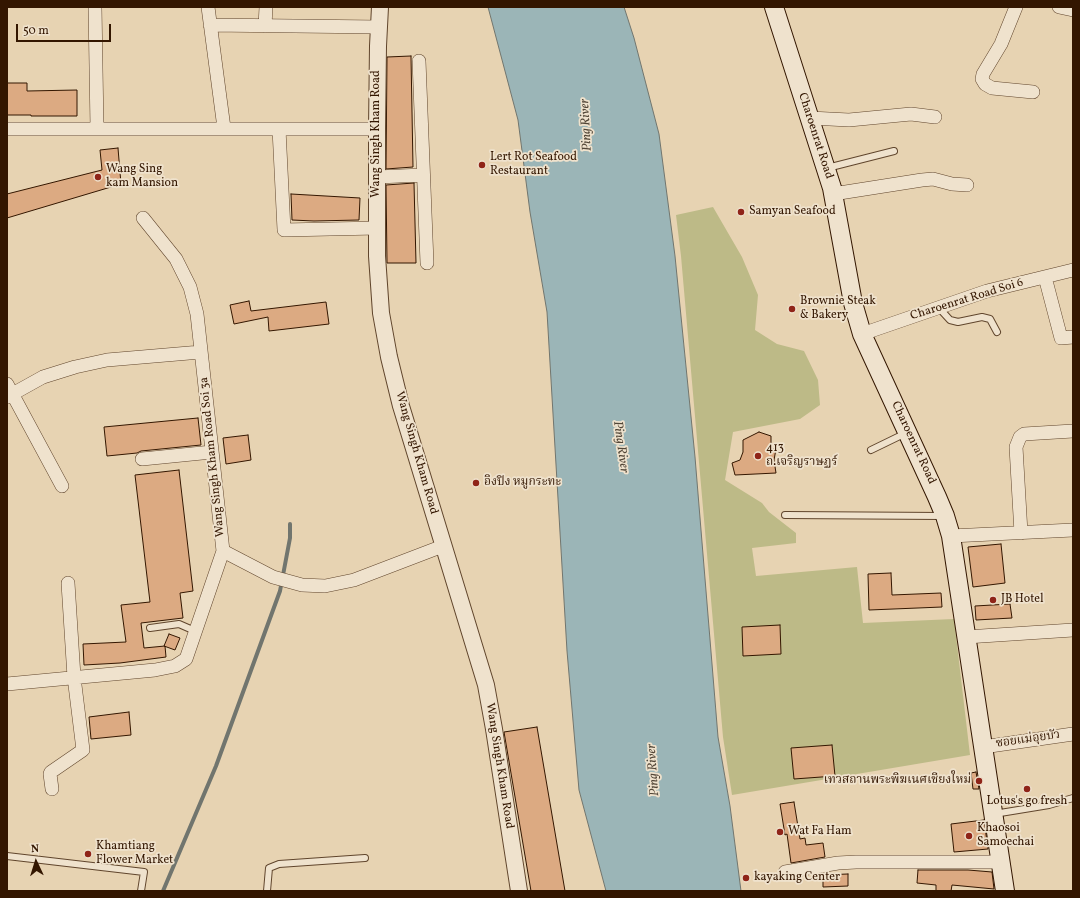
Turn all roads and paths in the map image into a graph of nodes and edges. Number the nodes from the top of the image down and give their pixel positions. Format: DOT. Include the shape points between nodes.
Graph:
graph roads {
  1 [pos="95,7"];
  2 [pos="208,7"];
  3 [pos="266,7"];
  4 [pos="380,7"];
  5 [pos="774,7"];
  6 [pos="1016,7"];
  7 [pos="1059,7"];
  8 [pos="1073,10"];
  9 [pos="210,25"];
  10 [pos="266,26"];
  11 [pos="379,27"];
  12 [pos="419,61"];
  13 [pos="1033,92"];
  14 [pos="935,117"];
  15 [pos="810,118"];
  16 [pos="97,128"];
  17 [pos="224,128"];
  18 [pos="279,129"];
  19 [pos="377,129"];
  20 [pos="7,130"];
  21 [pos="894,151"];
  22 [pos="825,168"];
  23 [pos="424,175"];
  24 [pos="377,177"];
  25 [pos="967,185"];
  26 [pos="833,194"];
  27 [pos="143,218"];
  28 [pos="377,228"];
  29 [pos="427,263"];
  30 [pos="1073,270"];
  31 [pos="1045,277"];
  32 [pos="939,308"];
  33 [pos="997,332"];
  34 [pos="862,334"];
  35 [pos="1073,337"];
  36 [pos="201,352"];
  37 [pos="9,392"];
  38 [pos="1073,431"];
  39 [pos="908,432"];
  40 [pos="871,450"];
  41 [pos="212,452"];
  42 [pos="142,459"];
  43 [pos="62,486"];
  44 [pos="784,515"];
  45 [pos="945,516"];
  46 [pos="1073,530"];
  47 [pos="1020,532"];
  48 [pos="951,536"];
  49 [pos="443,546"];
  50 [pos="223,551"];
  51 [pos="68,583"];
  52 [pos="150,628"];
  53 [pos="1073,630"];
  54 [pos="195,631"];
  55 [pos="966,637"];
  56 [pos="74,677"];
  57 [pos="7,684"];
  58 [pos="1073,734"];
  59 [pos="984,746"];
  60 [pos="52,789"];
  61 [pos="1073,798"];
  62 [pos="994,814"];
  63 [pos="7,856"];
  64 [pos="365,858"];
  65 [pos="1000,862"];
  66 [pos="785,872"];
  67 [pos="141,891"];
  68 [pos="267,891"];
  69 [pos="519,891"];
  70 [pos="1005,891"];
  1 -- 16 [label="street"];
  2 -- 9 [label="street"];
  3 -- 10 [label="street"];
  4 -- 11 [label="street, Wang Singh Kham Road"];
  5 -- 15 [label="main road, Charoenrat Road"];
  6 -- 13 [label="street" via="1001,44 982,79 992,88"];
  7 -- 8 [label="street"];
  9 -- 10 [label="street"];
  9 -- 17 [label="street"];
  10 -- 11 [label="street"];
  11 -- 19 [label="street, Wang Singh Kham Road"];
  12 -- 23 [label="street"];
  14 -- 15 [label="street" via="911,114 849,120"];
  15 -- 22 [label="main road, Charoenrat Road"];
  16 -- 17 [label="street"];
  16 -- 20 [label="street"];
  17 -- 18 [label="street"];
  18 -- 19 [label="street"];
  18 -- 28 [label="street" via="284,230"];
  19 -- 24 [label="street, Wang Singh Kham Road"];
  21 -- 22 [label="lane"];
  22 -- 26 [label="main road, Charoenrat Road"];
  23 -- 24 [label="street"];
  23 -- 29 [label="street"];
  24 -- 28 [label="street, Wang Singh Kham Road"];
  25 -- 26 [label="street" via="933,179"];
  26 -- 34 [label="main road, Charoenrat Road" via="853,303"];
  27 -- 36 [label="street, Wang Singh Kham Road Soi 3a" via="176,259 190,287 197,314"];
  28 -- 49 [label="street, Wang Singh Kham Road" via="381,313 389,357"];
  30 -- 31 [label="street, Charoenrat Road Soi 6"];
  31 -- 32 [label="street, Charoenrat Road Soi 6"];
  31 -- 35 [label="street" via="1061,338"];
  32 -- 33 [label="lane" via="950,320 958,322 982,317 990,319"];
  32 -- 34 [label="street, Charoenrat Road Soi 6"];
  34 -- 39 [label="main road, Charoenrat Road"];
  36 -- 37 [label="street" via="106,360 43,377"];
  36 -- 41 [label="street, Wang Singh Kham Road Soi 3a"];
  37 -- 43 [label="street"];
  38 -- 47 [label="street" via="1024,434 1020,437 1016,447"];
  39 -- 40 [label="lane"];
  39 -- 45 [label="main road, Charoenrat Road"];
  41 -- 42 [label="street"];
  41 -- 50 [label="street, Wang Singh Kham Road Soi 3a"];
  44 -- 45 [label="lane"];
  45 -- 48 [label="main road, Charoenrat Road"];
  46 -- 47 [label="street"];
  47 -- 48 [label="street"];
  48 -- 55 [label="main road, Charoenrat Road"];
  49 -- 50 [label="street, Wang Singh Kham Road Soi 3a" via="354,580 325,586 302,585 273,577"];
  49 -- 69 [label="street, Wang Singh Kham Road" via="486,685"];
  50 -- 54 [label="street"];
  51 -- 56 [label="street"];
  52 -- 54 [label="lane" via="179,624"];
  53 -- 55 [label="street"];
  54 -- 56 [label="street" via="186,659 175,666"];
  55 -- 59 [label="main road, Charoenrat Road"];
  56 -- 57 [label="street"];
  56 -- 60 [label="street" via="83,750 51,772"];
  58 -- 59 [label="street, ซอยแม่อุยบัว"];
  59 -- 62 [label="main road, Charoenrat Road"];
  61 -- 62 [label="lane" via="1049,805"];
  62 -- 65 [label="main road, Charoenrat Road"];
  63 -- 67 [label="lane" via="144,872"];
  64 -- 68 [label="lane" via="278,864 269,868"];
  65 -- 66 [label="street" via="838,863"];
  65 -- 70 [label="main road, Charoenrat Road"];
}
